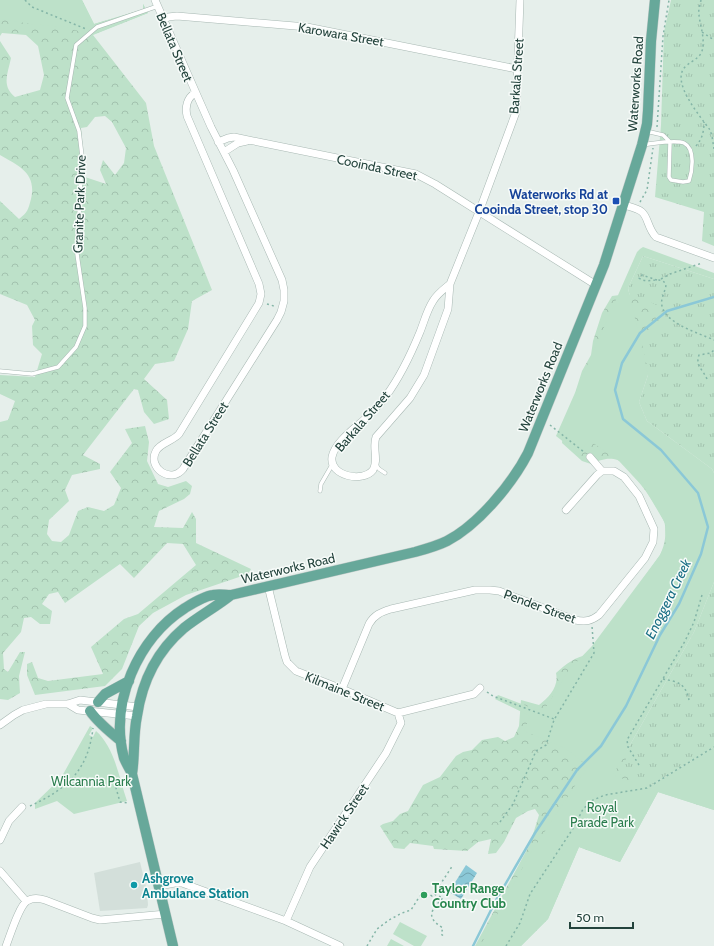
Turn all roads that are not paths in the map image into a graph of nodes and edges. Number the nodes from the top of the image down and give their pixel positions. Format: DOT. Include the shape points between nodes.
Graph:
graph roads {
  1 [pos="520,0"];
  2 [pos="655,0"];
  3 [pos="157,3"];
  4 [pos="164,20"];
  5 [pos="517,69"];
  6 [pos="195,93"];
  7 [pos="645,131"];
  8 [pos="249,141"];
  9 [pos="218,142"];
  10 [pos="670,142"];
  11 [pos="642,145"];
  12 [pos="224,152"];
  13 [pos="624,205"];
  14 [pos="479,212"];
  15 [pos="714,258"];
  16 [pos="450,284"];
  17 [pos="596,285"];
  18 [pos="0,371"];
  19 [pos="590,457"];
  20 [pos="375,462"];
  21 [pos="332,465"];
  22 [pos="602,471"];
  23 [pos="385,473"];
  24 [pos="320,491"];
  25 [pos="566,510"];
  26 [pos="268,586"];
  27 [pos="231,595"];
  28 [pos="129,682"];
  29 [pos="480,688"];
  30 [pos="342,689"];
  31 [pos="98,702"];
  32 [pos="68,704"];
  33 [pos="122,710"];
  34 [pos="90,711"];
  35 [pos="137,712"];
  36 [pos="398,713"];
  37 [pos="0,725"];
  38 [pos="121,741"];
  39 [pos="132,774"];
  40 [pos="22,807"];
  41 [pos="0,840"];
  42 [pos="0,871"];
  43 [pos="159,886"];
  44 [pos="26,901"];
  45 [pos="166,914"];
  46 [pos="286,921"];
  47 [pos="6,946"];
  48 [pos="173,946"];
  49 [pos="340,946"];
  1 -- 5 [label="street, Barkala Street"];
  2 -- 7 [label="main road, Waterworks Road"];
  3 -- 4 [label="street, Bellata Street"];
  3 -- 18 [label="lane, Granite Park Drive" via="97,27 76,45 67,98 79,132 82,156 76,254 85,326 76,347 58,367 32,374"];
  4 -- 5 [label="street, Karowara Street" via="177,16 307,27"];
  4 -- 6 [label="street, Bellata Street"];
  5 -- 14 [label="street, Barkala Street" via="516,112"];
  6 -- 9 [label="street, Bellata Street"];
  6 -- 12 [label="street, Bellata Street" via="187,103 187,116 261,294 259,304 179,434 158,448 155,462 158,470 169,475 179,473 185,466 277,320 284,301 282,280"];
  7 -- 10 [label="lane" via="663,136"];
  7 -- 11 [label="main road, Waterworks Road"];
  8 -- 9 [label="street, Cooinda Street" via="232,137"];
  8 -- 12 [label="street" via="241,142"];
  8 -- 14 [label="street, Cooinda Street" via="416,174"];
  9 -- 12 [label="street, Bellata Street"];
  10 -- 10 [label="lane" via="669,177 673,181 689,181 692,157 690,148 684,143"];
  10 -- 11 [label="lane"];
  11 -- 13 [label="main road, Waterworks Road"];
  13 -- 15 [label="street" via="643,213 650,230 656,236"];
  13 -- 17 [label="main road, Waterworks Road"];
  14 -- 16 [label="street, Barkala Street"];
  14 -- 17 [label="street, Cooinda Street"];
  16 -- 20 [label="street, Barkala Street" via="448,309 427,368 410,398 376,437"];
  16 -- 21 [label="street, Barkala Street" via="432,302 410,355 389,391 337,447 332,457"];
  17 -- 26 [label="main road, Waterworks Road" via="526,457 512,479 473,522 447,540 426,549"];
  19 -- 22 [label="street"];
  20 -- 21 [label="street, Barkala Street" via="372,471 359,476 340,473"];
  20 -- 23 [label="lane"];
  21 -- 24 [label="lane" via="321,484"];
  22 -- 25 [label="street"];
  22 -- 30 [label="street, Pender Street" via="614,471 624,477 639,496 654,529 654,536 645,558 599,615 587,622 575,620 490,590 475,590 391,609 379,613 368,624"];
  26 -- 27 [label="main road, Waterworks Road"];
  26 -- 30 [label="street, Kilmaine Street" via="287,662 296,671"];
  27 -- 28 [label="main road, Waterworks Road" via="212,595 174,616 146,646"];
  27 -- 35 [label="main road, Waterworks Road" via="187,626 169,643 150,672"];
  28 -- 31 [label="main road" via="105,694"];
  28 -- 33 [label="main road, Waterworks Road"];
  29 -- 36 [label="street, Kilmaine Street" via="474,694"];
  30 -- 36 [label="street, Kilmaine Street"];
  31 -- 32 [label="street" via="80,700"];
  31 -- 33 [label="street"];
  32 -- 34 [label="street" via="78,710"];
  32 -- 37 [label="street" via="33,707 14,715"];
  33 -- 34 [label="street"];
  33 -- 35 [label="street"];
  33 -- 38 [label="main road, Waterworks Road"];
  34 -- 38 [label="main road"];
  35 -- 39 [label="main road, Waterworks Road"];
  36 -- 46 [label="street, Hawick Street" via="401,723 386,753 310,867"];
  38 -- 39 [label="main road, Waterworks Road" via="124,759"];
  39 -- 43 [label="main road, Waterworks Road"];
  40 -- 41 [label="street" via="9,821"];
  42 -- 44 [label="street"];
  43 -- 45 [label="main road, Waterworks Road"];
  43 -- 46 [label="street" via="182,883"];
  44 -- 45 [label="street" via="37,898 45,900 100,920"];
  44 -- 47 [label="street"];
  45 -- 48 [label="main road, Waterworks Road"];
  46 -- 49 [label="street"];
}
